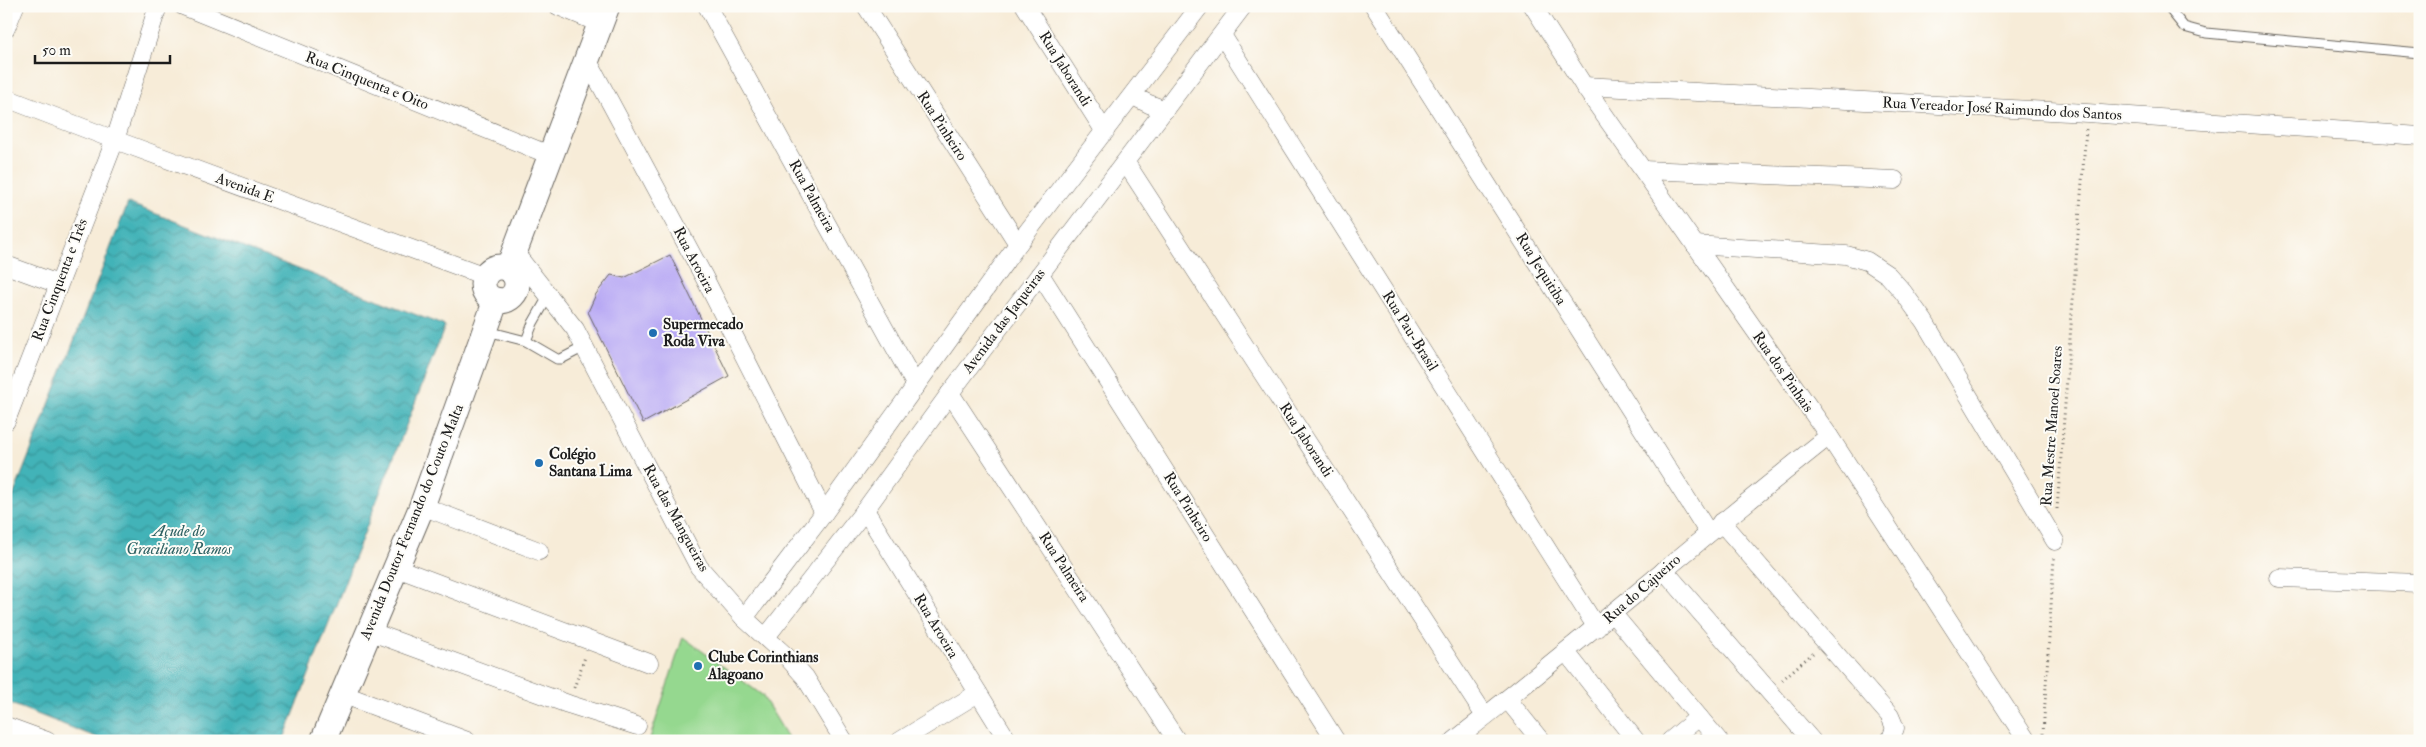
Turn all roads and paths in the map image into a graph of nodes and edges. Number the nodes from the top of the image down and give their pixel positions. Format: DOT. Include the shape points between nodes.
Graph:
graph roads {
  1 [pos="15,6"];
  2 [pos="158,6"];
  3 [pos="183,6"];
  4 [pos="558,6"];
  5 [pos="707,6"];
  6 [pos="866,6"];
  7 [pos="1025,6"];
  8 [pos="1243,6"];
  9 [pos="1374,6"];
  10 [pos="1533,6"];
  11 [pos="2172,6"];
  12 [pos="1199,7"];
  13 [pos="604,15"];
  14 [pos="6,28"];
  15 [pos="1222,35"];
  16 [pos="2420,52"];
  17 [pos="588,61"];
  18 [pos="1584,86"];
  19 [pos="1133,96"];
  20 [pos="6,98"];
  21 [pos="1165,110"];
  22 [pos="2087,114"];
  23 [pos="1105,132"];
  24 [pos="2420,136"];
  25 [pos="115,140"];
  26 [pos="552,156"];
  27 [pos="1126,164"];
  28 [pos="1643,170"];
  29 [pos="1896,180"];
  30 [pos="1018,244"];
  31 [pos="1695,245"];
  32 [pos="6,265"];
  33 [pos="503,266"];
  34 [pos="1040,274"];
  35 [pos="58,284"];
  36 [pos="549,295"];
  37 [pos="486,331"];
  38 [pos="526,341"];
  39 [pos="584,347"];
  40 [pos="916,386"];
  41 [pos="950,393"];
  42 [pos="6,421"];
  43 [pos="1829,436"];
  44 [pos="422,506"];
  45 [pos="866,510"];
  46 [pos="824,513"];
  47 [pos="1714,527"];
  48 [pos="2055,541"];
  49 [pos="539,551"];
  50 [pos="396,568"];
  51 [pos="1664,570"];
  52 [pos="2279,578"];
  53 [pos="2420,583"];
  54 [pos="1613,614"];
  55 [pos="744,618"];
  56 [pos="1597,628"];
  57 [pos="369,631"];
  58 [pos="766,637"];
  59 [pos="592,640"];
  60 [pos="1825,642"];
  61 [pos="1566,652"];
  62 [pos="649,663"];
  63 [pos="1771,691"];
  64 [pos="978,693"];
  65 [pos="342,694"];
  66 [pos="1508,700"];
  67 [pos="568,704"];
  68 [pos="1486,716"];
  69 [pos="1699,717"];
  70 [pos="637,726"];
  71 [pos="10,732"];
  72 [pos="1456,740"];
  73 [pos="47,741"];
  74 [pos="323,741"];
  75 [pos="467,741"];
  76 [pos="844,741"];
  77 [pos="900,741"];
  78 [pos="1008,741"];
  79 [pos="1177,741"];
  80 [pos="1336,741"];
  81 [pos="1541,741"];
  82 [pos="1636,741"];
  83 [pos="1670,741"];
  84 [pos="1719,741"];
  85 [pos="1812,741"];
  86 [pos="1890,741"];
  87 [pos="2028,741"];
  88 [pos="2043,741"];
  1 -- 14 [label="street"];
  2 -- 25 [label="street, Rua Cinquenta e Três"];
  3 -- 26 [label="street, Rua Cinquenta e Oito"];
  4 -- 13 [label="street"];
  5 -- 40 [label="street, Rua Palmeira"];
  6 -- 30 [label="street, Rua Pinheiro"];
  7 -- 23 [label="street, Rua Jaborandi"];
  8 -- 15 [label="street, Avenida das Jaqueiras"];
  9 -- 47 [label="street, Rua Jequitiba"];
  10 -- 18 [label="street, Rua dos Pinhais"];
  11 -- 16 [label="lane" via="2172,12 2184,27 2206,33"];
  12 -- 19 [label="street"];
  13 -- 17 [label="street"];
  15 -- 21 [label="street, Avenida das Jaqueiras"];
  15 -- 56 [label="street, Rua Pau-Brasil"];
  17 -- 26 [label="street"];
  17 -- 46 [label="street, Rua Aroeira" via="704,277"];
  18 -- 22 [label="street, Rua Vereador José Raimundo dos Santos"];
  18 -- 28 [label="street, Rua dos Pinhais"];
  19 -- 21 [label="street"];
  19 -- 23 [label="street"];
  20 -- 25 [label="street, Avenida E"];
  21 -- 27 [label="street, Avenida das Jaqueiras"];
  22 -- 24 [label="street, Rua Vereador José Raimundo dos Santos"];
  22 -- 48 [label="path, Rua Mestre Manoel Soares"];
  23 -- 30 [label="street"];
  25 -- 33 [label="street, Avenida E"];
  25 -- 35 [label="street, Rua Cinquenta e Três"];
  26 -- 33 [label="street"];
  27 -- 34 [label="street, Avenida das Jaqueiras"];
  27 -- 68 [label="street, Rua Jaborandi"];
  28 -- 29 [label="street"];
  28 -- 31 [label="street, Rua dos Pinhais"];
  30 -- 40 [label="street"];
  31 -- 43 [label="street, Rua dos Pinhais"];
  31 -- 48 [label="street" via="1846,255 1867,261 1888,275 1924,321"];
  32 -- 35 [label="street"];
  33 -- 36 [label="street, Rua das Mangueiras"];
  33 -- 37 [label="street, Avenida Doutor Fernando do Couto Malta" via="515,276 517,285 514,294 506,300 496,300"];
  34 -- 41 [label="street, Avenida das Jaqueiras"];
  34 -- 80 [label="street, Rua Pinheiro"];
  35 -- 42 [label="street, Rua Cinquenta e Três"];
  36 -- 38 [label="lane"];
  36 -- 39 [label="street, Rua das Mangueiras" via="575,329"];
  37 -- 38 [label="lane"];
  37 -- 44 [label="street, Avenida Doutor Fernando do Couto Malta"];
  38 -- 39 [label="lane" via="557,358"];
  39 -- 55 [label="street, Rua das Mangueiras" via="699,567"];
  40 -- 46 [label="street"];
  41 -- 45 [label="street, Avenida das Jaqueiras"];
  41 -- 79 [label="street, Rua Palmeira"];
  43 -- 47 [label="street, Rua do Cajueiro"];
  43 -- 87 [label="street, Rua dos Pinhais"];
  44 -- 49 [label="street"];
  44 -- 50 [label="street, Avenida Doutor Fernando do Couto Malta"];
  45 -- 58 [label="street, Avenida das Jaqueiras"];
  45 -- 64 [label="street, Rua Aroeira"];
  46 -- 55 [label="street"];
  47 -- 51 [label="street, Rua do Cajueiro"];
  47 -- 60 [label="street, Rua Jequitiba"];
  48 -- 88 [label="path, Rua Mestre Manoel Soares"];
  50 -- 57 [label="street, Avenida Doutor Fernando do Couto Malta"];
  50 -- 59 [label="street"];
  51 -- 54 [label="street, Rua do Cajueiro"];
  51 -- 63 [label="street"];
  52 -- 53 [label="street"];
  54 -- 56 [label="street, Rua do Cajueiro"];
  54 -- 69 [label="street"];
  55 -- 58 [label="street, Rua das Mangueiras"];
  56 -- 61 [label="street, Rua do Cajueiro"];
  57 -- 65 [label="street, Avenida Doutor Fernando do Couto Malta"];
  57 -- 67 [label="street"];
  58 -- 76 [label="street, Rua das Mangueiras" via="805,677"];
  59 -- 62 [label="street"];
  59 -- 67 [label="path"];
  60 -- 63 [label="path"];
  60 -- 86 [label="street, Rua Jequitiba" via="1890,716 1895,728"];
  61 -- 66 [label="street, Rua do Cajueiro"];
  61 -- 82 [label="street"];
  63 -- 85 [label="street"];
  64 -- 77 [label="street"];
  64 -- 78 [label="street, Rua Aroeira"];
  65 -- 74 [label="street, Avenida Doutor Fernando do Couto Malta"];
  65 -- 75 [label="street"];
  66 -- 68 [label="street, Rua do Cajueiro"];
  66 -- 81 [label="street"];
  67 -- 70 [label="street"];
  68 -- 72 [label="street, Rua do Cajueiro"];
  69 -- 83 [label="street"];
  69 -- 84 [label="street"];
  71 -- 73 [label="street"];
}
